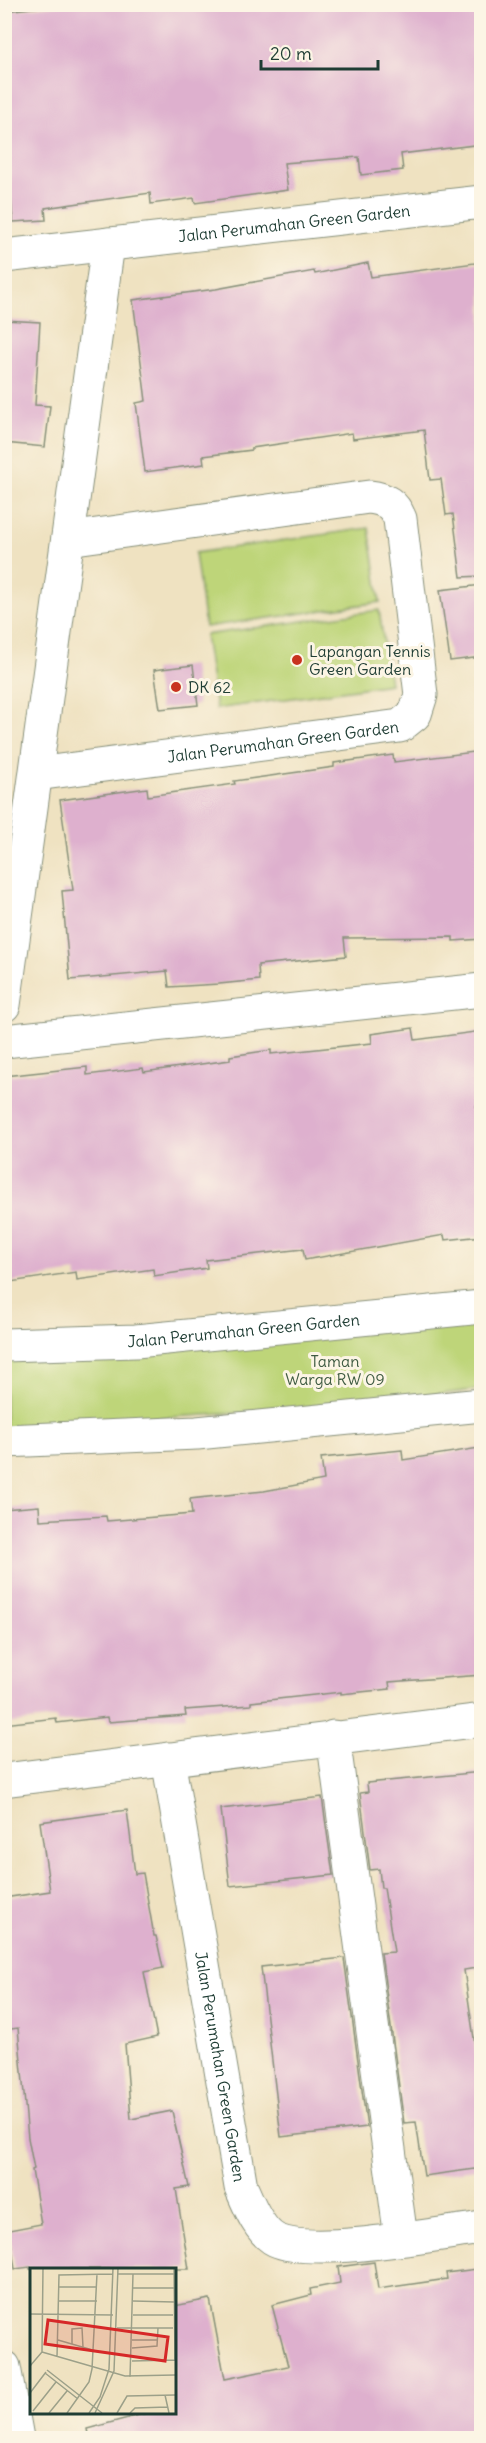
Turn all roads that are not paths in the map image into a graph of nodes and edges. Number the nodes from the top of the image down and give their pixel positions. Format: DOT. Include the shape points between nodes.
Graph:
graph roads {
  1 [pos="482,202"];
  2 [pos="108,244"];
  3 [pos="4,256"];
  4 [pos="68,539"];
  5 [pos="36,774"];
  6 [pos="482,990"];
  7 [pos="4,1005"];
  8 [pos="4,1041"];
  9 [pos="482,1307"];
  10 [pos="4,1345"];
  11 [pos="482,1405"];
  12 [pos="4,1441"];
  13 [pos="482,1720"];
  14 [pos="333,1737"];
  15 [pos="168,1759"];
  16 [pos="4,1780"];
  17 [pos="482,2228"];
  18 [pos="402,2238"];
  19 [pos="4,2367"];
  20 [pos="16,2439"];
  1 -- 2 [label="street, Jalan Perumahan Green Garden"];
  2 -- 3 [label="street, Jalan Perumahan Green Garden"];
  2 -- 4 [label="street"];
  4 -- 5 [label="street"];
  4 -- 5 [label="street, Jalan Perumahan Green Garden" via="381,498 390,503 400,519 421,695 415,714 400,726"];
  5 -- 7 [label="street"];
  6 -- 8 [label="street"];
  9 -- 10 [label="street, Jalan Perumahan Green Garden" via="136,1341"];
  11 -- 12 [label="street" via="197,1433"];
  13 -- 14 [label="street"];
  14 -- 15 [label="street"];
  14 -- 18 [label="street"];
  15 -- 16 [label="street"];
  15 -- 18 [label="street, Jalan Perumahan Green Garden" via="241,2187 253,2216 275,2239 305,2245"];
  17 -- 18 [label="street, Jalan Perumahan Green Garden"];
  19 -- 20 [label="street"];
}
